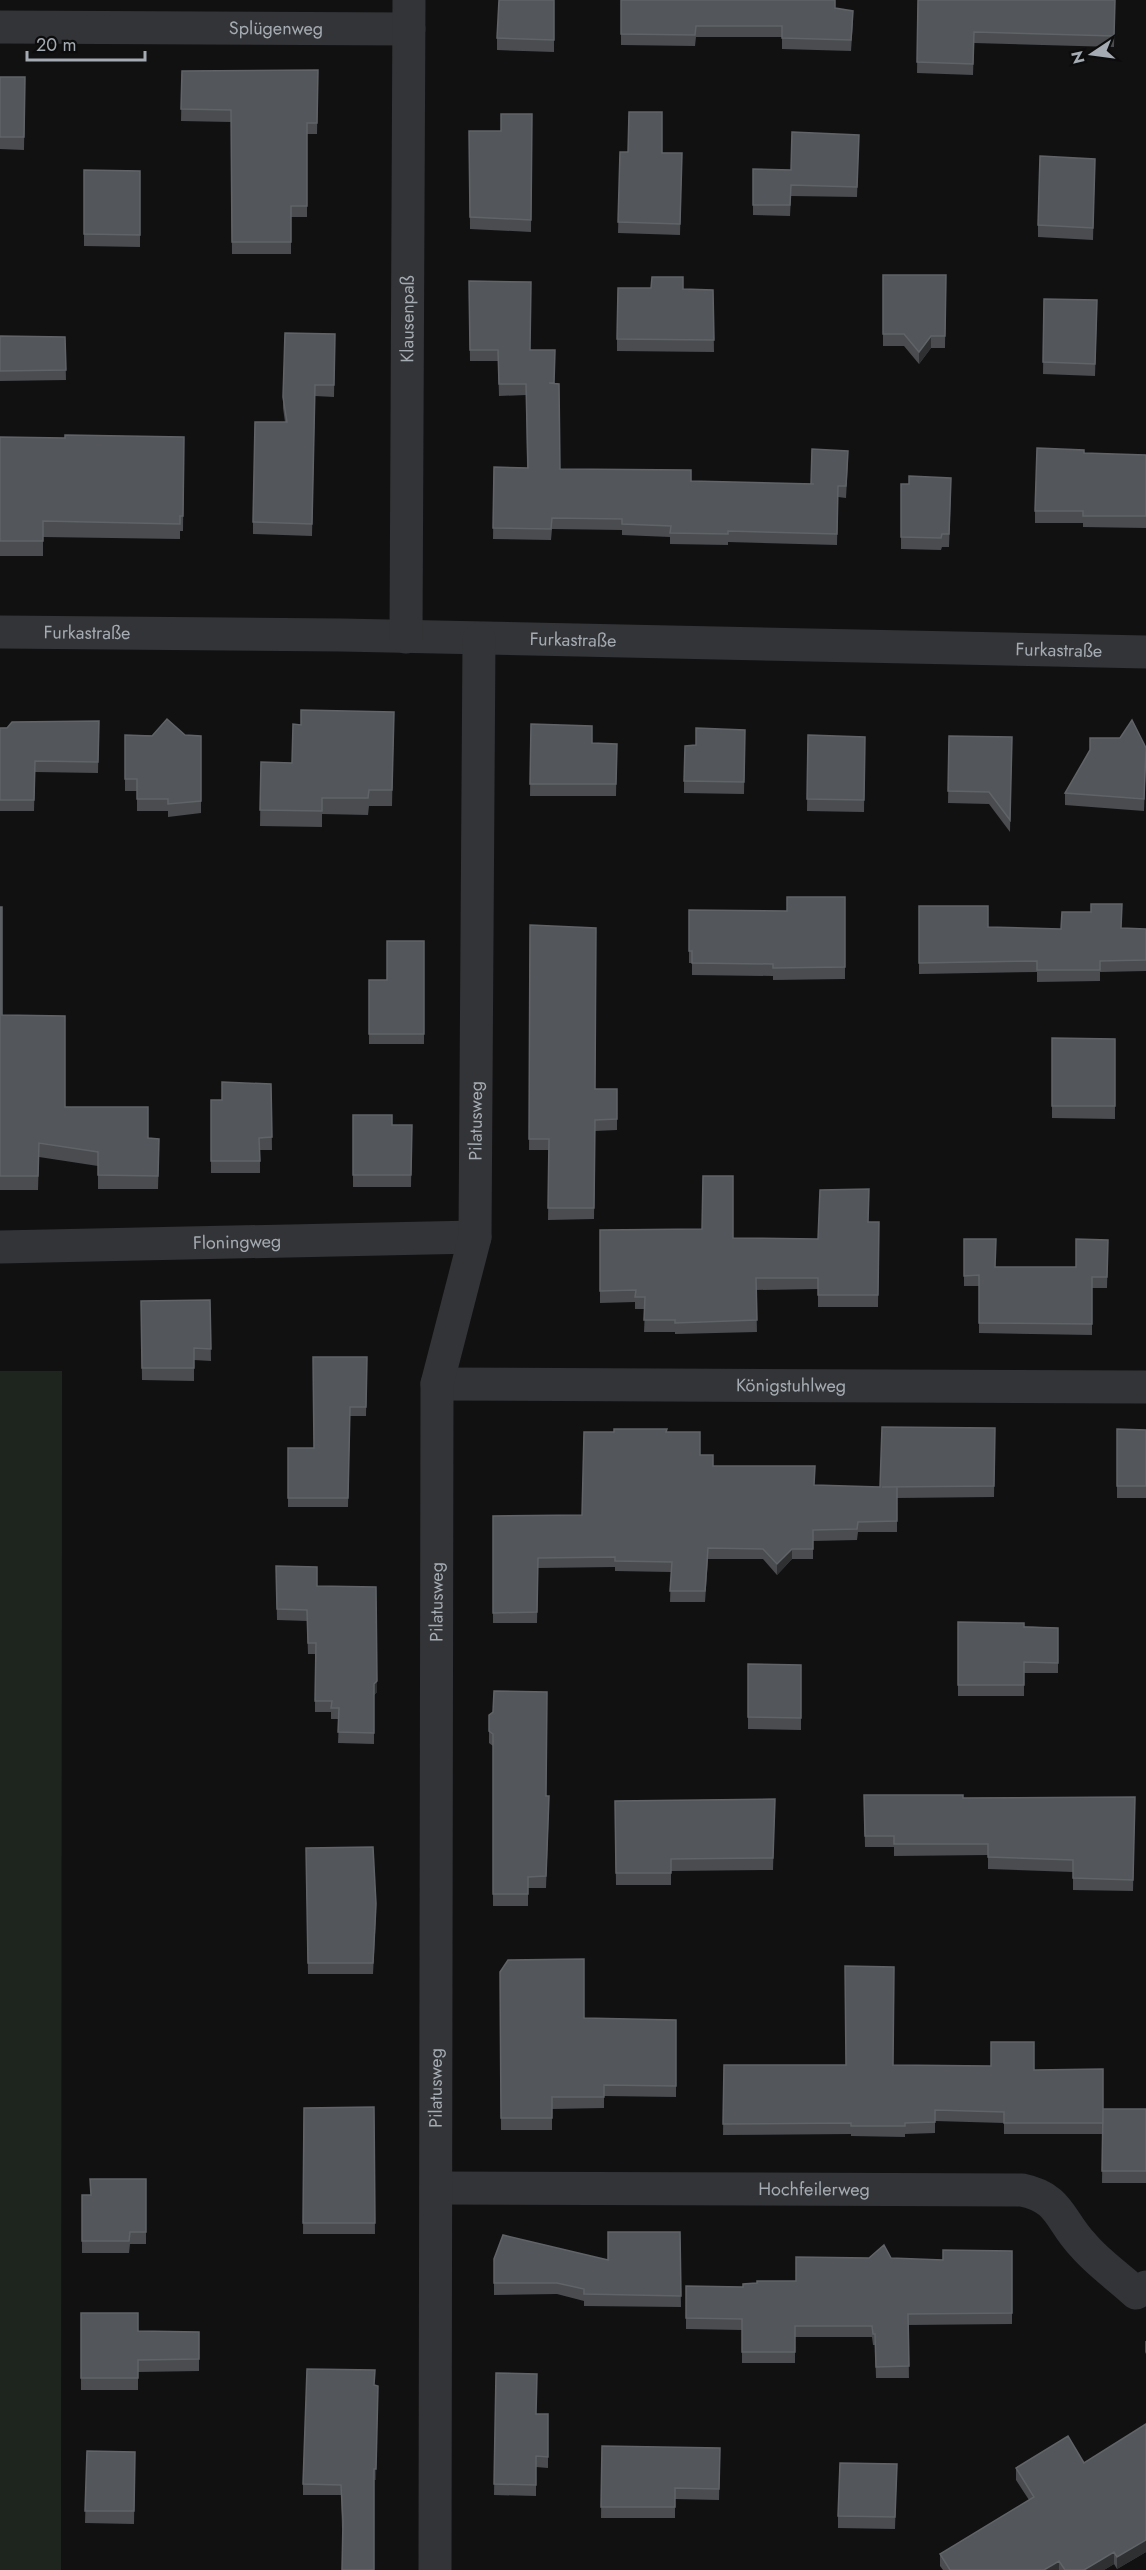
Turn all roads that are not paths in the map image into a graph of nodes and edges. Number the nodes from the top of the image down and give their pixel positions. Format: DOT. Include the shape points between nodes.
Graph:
graph roads {
  1 [pos="409,15"];
  2 [pos="0,27"];
  3 [pos="0,632"];
  4 [pos="406,637"];
  5 [pos="479,639"];
  6 [pos="1146,652"];
  7 [pos="475,1237"];
  8 [pos="0,1247"];
  9 [pos="437,1384"];
  10 [pos="1146,1387"];
  11 [pos="436,2188"];
  12 [pos="1146,2287"];
  13 [pos="435,2570"];
  1 -- 2 [label="street, Splügenweg"];
  1 -- 4 [label="street, Klausenpaß"];
  3 -- 4 [label="street, Furkastraße"];
  4 -- 5 [label="street, Furkastraße"];
  5 -- 6 [label="street, Furkastraße"];
  5 -- 7 [label="street, Pilatusweg"];
  7 -- 8 [label="street, Floningweg"];
  7 -- 9 [label="street, Pilatusweg"];
  9 -- 10 [label="street, Königstuhlweg"];
  9 -- 11 [label="street, Pilatusweg"];
  11 -- 12 [label="street, Hochfeilerweg" via="1022,2190 1040,2193 1056,2207 1082,2245 1136,2293"];
  11 -- 13 [label="street, Pilatusweg"];
}
